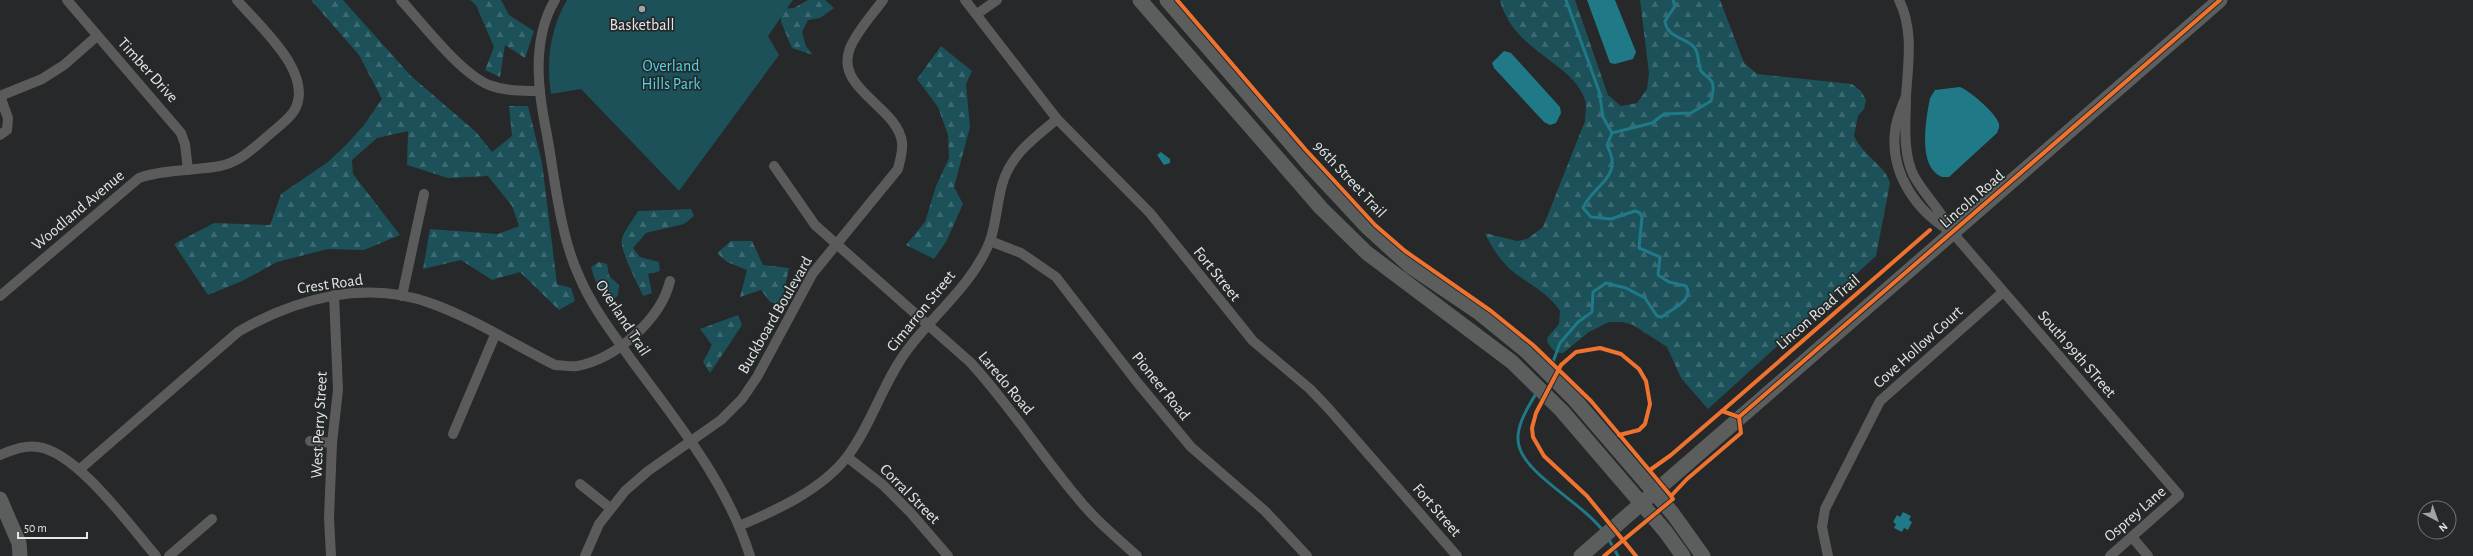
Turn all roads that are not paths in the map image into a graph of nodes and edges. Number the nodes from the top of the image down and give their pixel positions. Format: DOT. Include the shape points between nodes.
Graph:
graph roads {
  1 [pos="67,0"];
  2 [pos="236,0"];
  3 [pos="401,0"];
  4 [pos="555,0"];
  5 [pos="883,0"];
  6 [pos="965,0"];
  7 [pos="997,0"];
  8 [pos="1140,0"];
  9 [pos="1167,0"];
  10 [pos="1899,0"];
  11 [pos="2220,0"];
  12 [pos="977,14"];
  13 [pos="97,36"];
  14 [pos="540,90"];
  15 [pos="0,96"];
  16 [pos="1057,119"];
  17 [pos="0,135"];
  18 [pos="774,166"];
  19 [pos="188,170"];
  20 [pos="424,194"];
  21 [pos="1952,232"];
  22 [pos="990,241"];
  23 [pos="836,245"];
  24 [pos="670,281"];
  25 [pos="2003,292"];
  26 [pos="334,295"];
  27 [pos="0,296"];
  28 [pos="402,296"];
  29 [pos="929,324"];
  30 [pos="495,335"];
  31 [pos="621,345"];
  32 [pos="453,434"];
  33 [pos="310,441"];
  34 [pos="691,441"];
  35 [pos="332,443"];
  36 [pos="0,455"];
  37 [pos="847,457"];
  38 [pos="80,468"];
  39 [pos="580,484"];
  40 [pos="1654,492"];
  41 [pos="2179,495"];
  42 [pos="0,499"];
  43 [pos="1642,504"];
  44 [pos="610,508"];
  45 [pos="212,519"];
  46 [pos="739,526"];
  47 [pos="2132,538"];
  48 [pos="1585,553"];
  49 [pos="20,556"];
  50 [pos="156,556"];
  51 [pos="169,556"];
  52 [pos="331,556"];
  53 [pos="585,556"];
  54 [pos="750,556"];
  55 [pos="948,556"];
  56 [pos="1137,556"];
  57 [pos="1308,556"];
  58 [pos="1457,556"];
  59 [pos="1683,556"];
  60 [pos="1703,556"];
  61 [pos="1828,556"];
  62 [pos="2110,556"];
  63 [pos="2148,556"];
  1 -- 13 [label="street, Timber Drive"];
  2 -- 19 [label="street, Woodland Avenue" via="292,65 299,80 299,95 294,111 284,123 238,160 221,166"];
  3 -- 14 [label="street" via="470,74 506,90"];
  4 -- 14 [label="street, Overland Trail" via="543,28 539,55"];
  5 -- 23 [label="street, Buckboard Boulevard" via="857,35 850,49 848,61 850,73 858,86 890,118 898,131 902,141 902,155 898,169"];
  6 -- 12 [label="street, Fort Street"];
  7 -- 12 [label="street"];
  8 -- 43 [label="main road" via="1321,208 1367,253 1512,362 1562,411"];
  9 -- 40 [label="main road" via="1312,168 1367,227 1410,266 1478,312 1526,351 1575,400"];
  10 -- 21 [label="street" via="1910,44 1906,96 1907,144 1914,175 1943,214"];
  11 -- 21 [label="main road, Lincoln Road"];
  12 -- 16 [label="street, Fort Street"];
  13 -- 15 [label="street" via="64,65 42,79"];
  13 -- 19 [label="street, Timber Drive" via="181,133 186,144"];
  14 -- 31 [label="street, Overland Trail" via="565,232 578,276 600,316"];
  15 -- 17 [label="street" via="9,125"];
  16 -- 22 [label="street, Cimarron Street" via="1025,146 1009,165 1002,184"];
  16 -- 58 [label="street, Fort Street" via="1150,213 1253,341 1310,389 1329,409"];
  18 -- 23 [label="street, Laredo Road" via="815,225"];
  19 -- 27 [label="street, Woodland Avenue" via="156,172 139,178"];
  20 -- 28 [label="street"];
  21 -- 25 [label="street, South 99th STreet"];
  21 -- 40 [label="main road, Lincoln Road"];
  22 -- 29 [label="street, Cimarron Street" via="972,274"];
  22 -- 57 [label="street, Pioneer Road" via="1021,253 1056,277 1141,387 1191,446 1265,510"];
  23 -- 29 [label="street, Laredo Road"];
  23 -- 34 [label="street, Buckboard Boulevard" via="813,273 757,377 742,399 721,420"];
  24 -- 31 [label="street, Crest Road" via="667,294 659,308"];
  25 -- 41 [label="street, South 99th STreet"];
  25 -- 61 [label="street, Cove Hollow Court" via="1880,401 1822,519"];
  26 -- 28 [label="street, Crest Road" via="355,292"];
  26 -- 35 [label="street, West Perry Street" via="338,390"];
  26 -- 38 [label="street, Crest Road" via="294,304 267,314 238,332"];
  28 -- 30 [label="street, Crest Road" via="432,304"];
  29 -- 37 [label="street, Cimarron Street" via="896,366"];
  29 -- 56 [label="street, Laredo Road" via="993,387 1097,520"];
  30 -- 31 [label="street, Crest Road" via="555,365 576,366 598,359"];
  30 -- 32 [label="street"];
  31 -- 34 [label="street, Overland Trail"];
  33 -- 35 [label="street"];
  34 -- 44 [label="street, Buckboard Boulevard" via="648,471"];
  34 -- 46 [label="street, Overland Trail" via="714,477"];
  35 -- 52 [label="street, West Perry Street" via="329,518"];
  36 -- 38 [label="street" via="19,447 39,446"];
  37 -- 46 [label="street, Cimarron Street" via="830,475 810,490"];
  37 -- 55 [label="street, Corral Street" via="883,485"];
  38 -- 50 [label="street"];
  39 -- 44 [label="street"];
  40 -- 43 [label="main road, Lincoln Road"];
  40 -- 60 [label="main road"];
  41 -- 47 [label="street, Osprey Lane"];
  42 -- 49 [label="main road" via="19,543"];
  43 -- 48 [label="main road, Lincoln Road"];
  43 -- 59 [label="main road"];
  44 -- 53 [label="street, Buckboard Boulevard" via="599,524"];
  45 -- 51 [label="street"];
  46 -- 54 [label="street, Overland Trail"];
  47 -- 62 [label="street, Osprey Lane"];
  47 -- 63 [label="street"];
}
